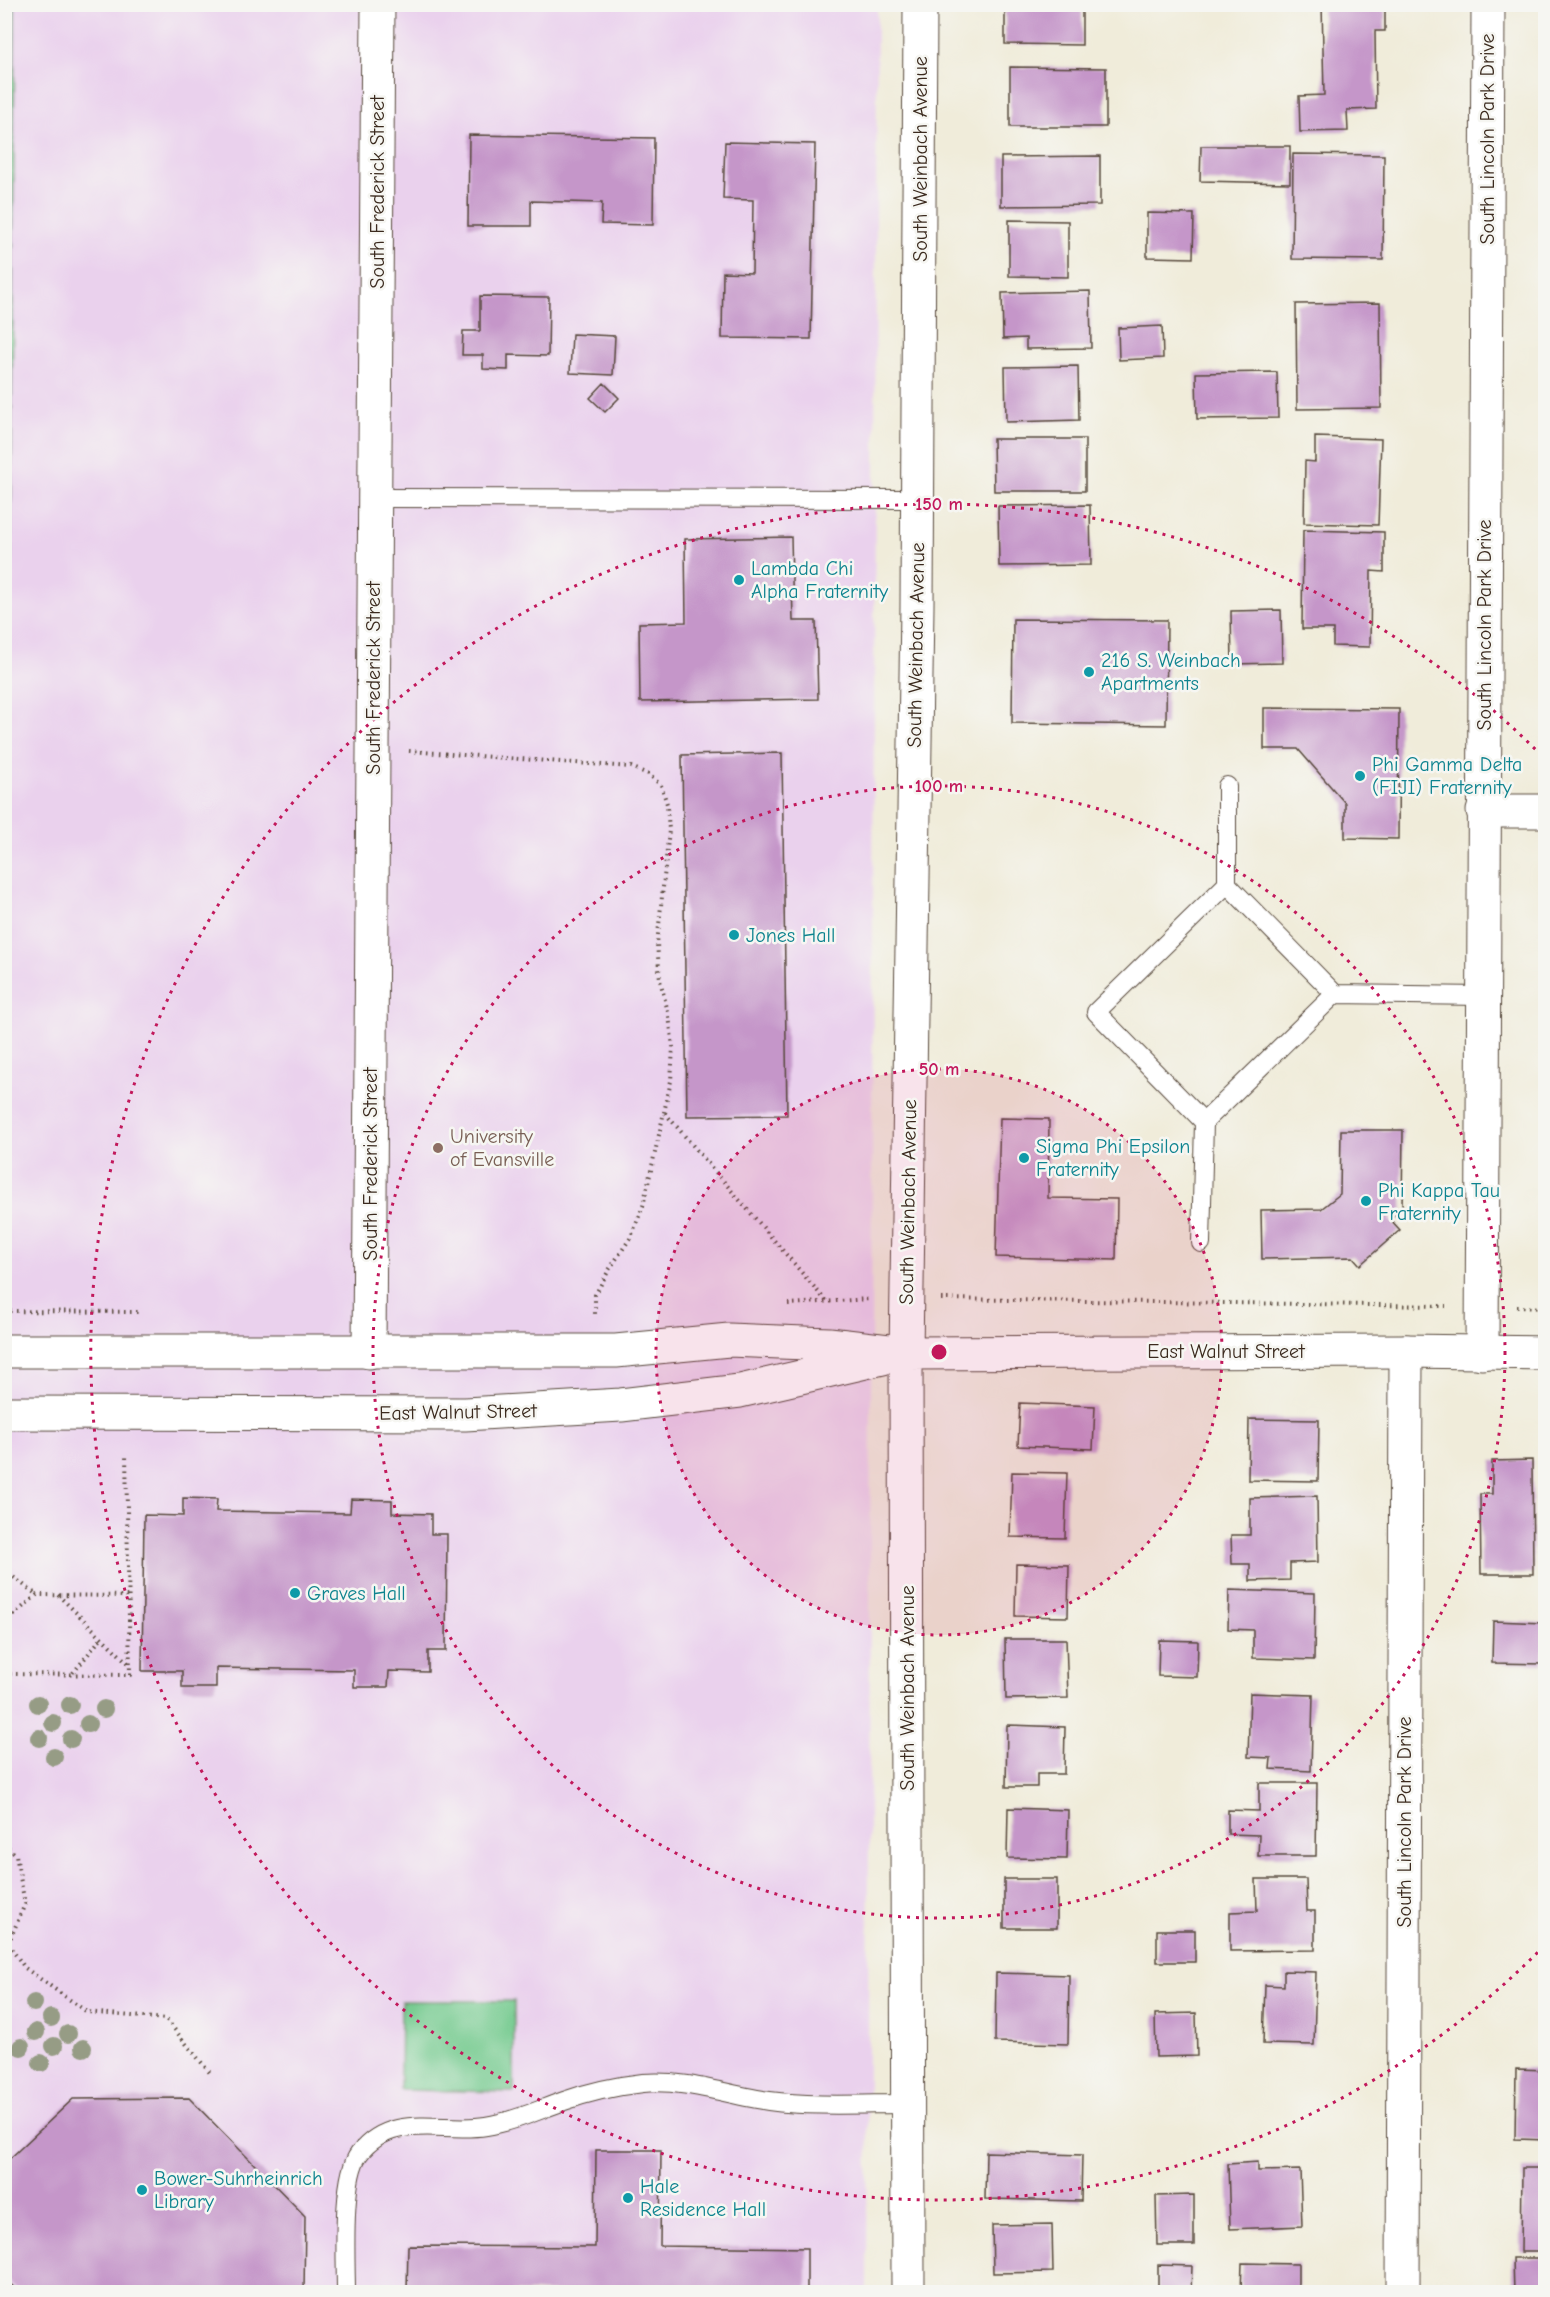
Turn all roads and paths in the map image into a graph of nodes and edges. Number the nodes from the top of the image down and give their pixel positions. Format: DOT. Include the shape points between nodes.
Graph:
graph roads {
  1 [pos="378,4"];
  2 [pos="921,4"];
  3 [pos="1488,4"];
  4 [pos="374,498"];
  5 [pos="918,499"];
  6 [pos="399,751"];
  7 [pos="1227,786"];
  8 [pos="1483,811"];
  9 [pos="1545,811"];
  10 [pos="1227,884"];
  11 [pos="1335,994"];
  12 [pos="1482,996"];
  13 [pos="664,1112"];
  14 [pos="1204,1122"];
  15 [pos="1201,1243"];
  16 [pos="906,1298"];
  17 [pos="827,1301"];
  18 [pos="782,1304"];
  19 [pos="1482,1307"];
  20 [pos="1545,1308"];
  21 [pos="4,1311"];
  22 [pos="147,1312"];
  23 [pos="584,1315"];
  24 [pos="595,1315"];
  25 [pos="604,1315"];
  26 [pos="1406,1351"];
  27 [pos="4,1352"];
  28 [pos="369,1352"];
  29 [pos="906,1353"];
  30 [pos="1482,1353"];
  31 [pos="1545,1353"];
  32 [pos="4,1413"];
  33 [pos="126,1454"];
  34 [pos="4,1570"];
  35 [pos="37,1595"];
  36 [pos="57,1595"];
  37 [pos="128,1596"];
  38 [pos="4,1623"];
  39 [pos="102,1637"];
  40 [pos="129,1663"];
  41 [pos="73,1673"];
  42 [pos="4,1674"];
  43 [pos="4,1843"];
  44 [pos="6,1945"];
  45 [pos="210,2073"];
  46 [pos="909,2104"];
  47 [pos="346,2292"];
  48 [pos="908,2292"];
  49 [pos="1403,2292"];
  1 -- 4 [label="street, South Frederick Street"];
  2 -- 5 [label="street, South Weinbach Avenue"];
  3 -- 8 [label="street, South Lincoln Park Drive"];
  4 -- 5 [label="lane"];
  4 -- 28 [label="street, South Frederick Street"];
  5 -- 16 [label="street, South Weinbach Avenue"];
  6 -- 13 [label="path" via="631,767 661,785 669,830 657,944 673,1047"];
  7 -- 10 [label="lane"];
  8 -- 9 [label="street"];
  8 -- 12 [label="street, South Lincoln Park Drive"];
  10 -- 11 [label="lane"];
  10 -- 14 [label="lane" via="1096,1012"];
  11 -- 12 [label="lane"];
  11 -- 14 [label="lane"];
  12 -- 19 [label="street, South Lincoln Park Drive"];
  13 -- 17 [label="path"];
  13 -- 24 [label="path" via="643,1206 631,1237 595,1295"];
  14 -- 15 [label="lane"];
  16 -- 17 [label="path"];
  16 -- 19 [label="path"];
  16 -- 29 [label="street, South Weinbach Avenue"];
  17 -- 18 [label="path"];
  19 -- 20 [label="path"];
  19 -- 30 [label="street, South Lincoln Park Drive"];
  21 -- 22 [label="path"];
  23 -- 24 [label="path"];
  24 -- 25 [label="path"];
  26 -- 29 [label="street, East Walnut Street"];
  26 -- 30 [label="street, East Walnut Street"];
  26 -- 49 [label="street, South Lincoln Park Drive"];
  27 -- 28 [label="street, East Walnut Street"];
  28 -- 29 [label="street, East Walnut Street" via="616,1351 729,1340 829,1344"];
  29 -- 32 [label="street, East Walnut Street" via="740,1391 621,1405 465,1414"];
  29 -- 46 [label="street, South Weinbach Avenue"];
  30 -- 31 [label="street, East Walnut Street"];
  33 -- 37 [label="path"];
  34 -- 35 [label="path"];
  35 -- 36 [label="path"];
  35 -- 38 [label="path"];
  36 -- 37 [label="path"];
  36 -- 39 [label="path"];
  37 -- 40 [label="path"];
  39 -- 40 [label="path"];
  39 -- 41 [label="path"];
  40 -- 41 [label="path" via="129,1675"];
  41 -- 42 [label="path"];
  43 -- 44 [label="path" via="16,1855 25,1904"];
  44 -- 45 [label="path" via="25,1968 87,2012 166,2019"];
  46 -- 47 [label="lane" via="770,2101 699,2086 644,2083 564,2101 485,2127 420,2125 395,2130 372,2139 357,2156 349,2179"];
  46 -- 48 [label="street, South Weinbach Avenue"];
}
